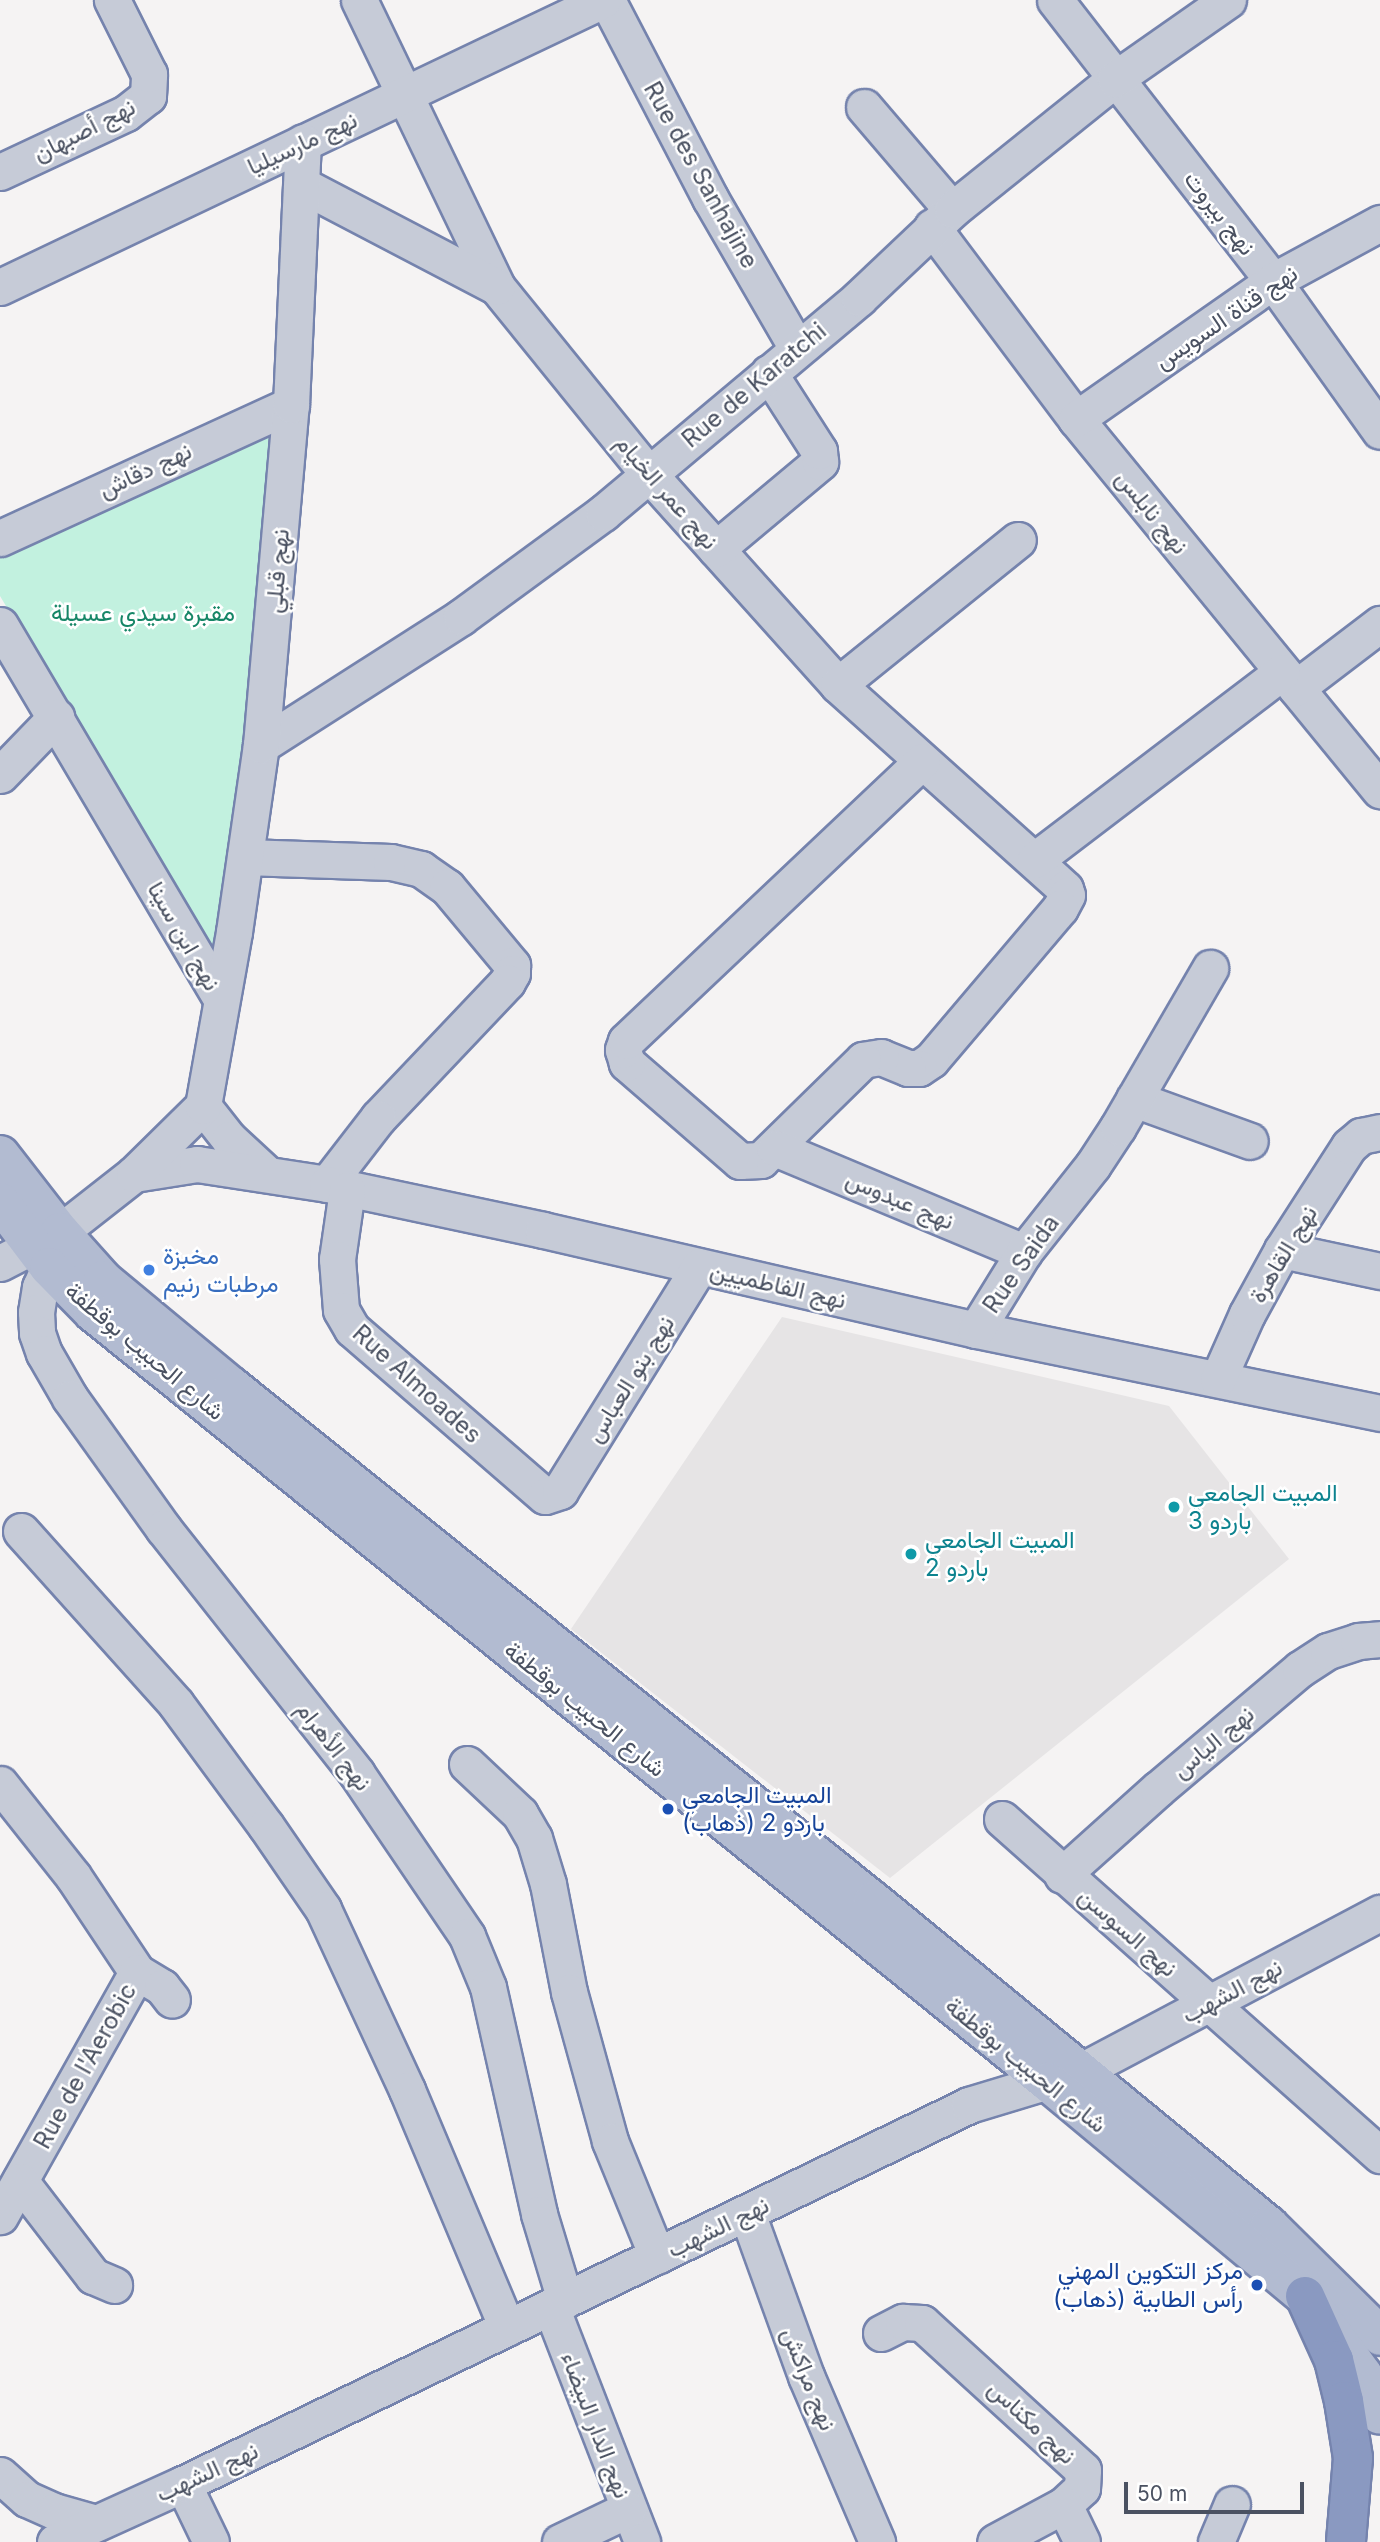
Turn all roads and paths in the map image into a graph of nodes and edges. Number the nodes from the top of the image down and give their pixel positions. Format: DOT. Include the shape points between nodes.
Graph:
graph roads {
  1 [pos="112,0"];
  2 [pos="359,0"];
  3 [pos="605,0"];
  4 [pos="1055,0"];
  5 [pos="1228,0"];
  6 [pos="1115,79"];
  7 [pos="406,94"];
  8 [pos="864,107"];
  9 [pos="303,142"];
  10 [pos="0,172"];
  11 [pos="302,184"];
  12 [pos="942,219"];
  13 [pos="1380,223"];
  14 [pos="1273,281"];
  15 [pos="0,287"];
  16 [pos="497,287"];
  17 [pos="797,348"];
  18 [pos="769,373"];
  19 [pos="291,405"];
  20 [pos="1076,419"];
  21 [pos="1378,422"];
  22 [pos="648,472"];
  23 [pos="0,538"];
  24 [pos="1018,540"];
  25 [pos="716,549"];
  26 [pos="1380,624"];
  27 [pos="1,631"];
  28 [pos="1289,680"];
  29 [pos="838,685"];
  30 [pos="56,718"];
  31 [pos="261,745"];
  32 [pos="922,761"];
  33 [pos="0,775"];
  34 [pos="1380,790"];
  35 [pos="245,857"];
  36 [pos="1035,860"];
  37 [pos="1210,968"];
  38 [pos="220,997"];
  39 [pos="1134,1099"];
  40 [pos="203,1106"];
  41 [pos="1371,1134"];
  42 [pos="1250,1141"];
  43 [pos="775,1148"];
  44 [pos="0,1154"];
  45 [pos="266,1173"];
  46 [pos="134,1174"];
  47 [pos="337,1186"];
  48 [pos="2,1206"];
  49 [pos="42,1250"];
  50 [pos="1282,1250"];
  51 [pos="1024,1252"];
  52 [pos="699,1267"];
  53 [pos="1380,1271"];
  54 [pos="976,1330"];
  55 [pos="1218,1380"];
  56 [pos="1380,1413"];
  57 [pos="560,1491"];
  58 [pos="21,1531"];
  59 [pos="1380,1639"];
  60 [pos="467,1764"];
  61 [pos="0,1784"];
  62 [pos="1002,1819"];
  63 [pos="1062,1875"];
  64 [pos="1380,1913"];
  65 [pos="137,1972"];
  66 [pos="172,2000"];
  67 [pos="1208,2003"];
  68 [pos="1065,2076"];
  69 [pos="1380,2155"];
  70 [pos="20,2181"];
  71 [pos="747,2213"];
  72 [pos="0,2216"];
  73 [pos="657,2256"];
  74 [pos="114,2285"];
  75 [pos="1305,2296"];
  76 [pos="558,2304"];
  77 [pos="507,2328"];
  78 [pos="881,2333"];
  79 [pos="1380,2336"];
  80 [pos="1380,2415"];
  81 [pos="0,2475"];
  82 [pos="183,2484"];
  83 [pos="1233,2504"];
  84 [pos="1064,2505"];
  85 [pos="629,2509"];
  86 [pos="96,2523"];
  87 [pos="55,2542"];
  88 [pos="211,2542"];
  89 [pos="560,2542"];
  90 [pos="642,2542"];
  91 [pos="877,2542"];
  92 [pos="995,2542"];
  93 [pos="1082,2542"];
  94 [pos="1216,2542"];
  95 [pos="1346,2542"];
  1 -- 10 [label="street, نهج أصبهان" via="149,74 148,96 126,113"];
  2 -- 7 [label="street, نهج عمر الخيام"];
  3 -- 7 [label="street, نهج مارسيليا"];
  3 -- 17 [label="street, Rue des Sanhajine" via="710,198"];
  4 -- 6 [label="street, نهج بيروت"];
  5 -- 6 [label="street, Rue de Karatchi"];
  6 -- 12 [label="street, Rue de Karatchi"];
  6 -- 14 [label="street, نهج بيروت"];
  7 -- 9 [label="street, نهج مارسيليا"];
  7 -- 16 [label="street, نهج عمر الخيام"];
  8 -- 12 [label="street, نهج نابلس"];
  9 -- 11 [label="street, نهج قبلي"];
  9 -- 15 [label="street, نهج مارسيليا"];
  11 -- 16 [label="street"];
  11 -- 19 [label="street, نهج قبلي"];
  12 -- 17 [label="street, Rue de Karatchi" via="859,298"];
  12 -- 20 [label="street, نهج نابلس"];
  13 -- 14 [label="street, نهج قناة السويس"];
  14 -- 20 [label="street, نهج قناة السويس"];
  14 -- 21 [label="street, نهج بيروت"];
  16 -- 22 [label="street, نهج عمر الخيام"];
  17 -- 18 [label="street, Rue de Karatchi"];
  18 -- 22 [label="street, Rue de Karatchi"];
  18 -- 25 [label="street" via="819,451 820,462"];
  19 -- 23 [label="street, نهج دقاش"];
  19 -- 31 [label="street, نهج قبلي"];
  20 -- 28 [label="street, نهج نابلس"];
  22 -- 25 [label="street, نهج عمر الخيام"];
  22 -- 31 [label="street, Rue de Karatchi" via="603,513 461,617"];
  24 -- 29 [label="street"];
  25 -- 29 [label="street, نهج عمر الخيام"];
  26 -- 28 [label="street"];
  27 -- 30 [label="street, نهج ابن سينا"];
  28 -- 34 [label="street, نهج نابلس"];
  28 -- 36 [label="street"];
  29 -- 32 [label="street, نهج عمر الخيام"];
  30 -- 33 [label="street"];
  30 -- 38 [label="street, نهج ابن سينا"];
  31 -- 35 [label="street, نهج قبلي"];
  32 -- 36 [label="street, نهج عمر الخيام"];
  32 -- 43 [label="street" via="626,1041 627,1063 732,1157 754,1163"];
  35 -- 38 [label="street, نهج قبلي"];
  35 -- 47 [label="street" via="391,862 421,869 447,887 512,965 507,982 378,1118"];
  36 -- 43 [label="street, نهج عمر الخيام" via="1067,895 931,1060 919,1068 881,1057 863,1060"];
  37 -- 39 [label="street, Rue Saida"];
  38 -- 40 [label="street, نهج ابن سينا"];
  39 -- 42 [label="street"];
  39 -- 51 [label="street, Rue Saida" via="1093,1165"];
  40 -- 45 [label="street" via="229,1139"];
  40 -- 46 [label="street"];
  41 -- 50 [label="street, نهج القاهرة" via="1349,1146"];
  43 -- 51 [label="street, نهج عبدوس"];
  44 -- 49 [label="main road, شارع الحبيب بوقطفة"];
  45 -- 46 [label="street, نهج الفاطميين" via="197,1164"];
  45 -- 47 [label="street, نهج الفاطميين"];
  46 -- 49 [label="street"];
  47 -- 52 [label="street, نهج الفاطميين"];
  47 -- 57 [label="street, Rue Almoades" via="341,1310 352,1329 540,1494 552,1496"];
  48 -- 49 [label="main road, شارع الحبيب بوقطفة"];
  49 -- 68 [label="main road, شارع الحبيب بوقطفة" via="93,1312"];
  49 -- 76 [label="street, نهج الأهرام" via="37,1333 70,1398 163,1528 357,1774 467,1936 488,1987"];
  50 -- 53 [label="street"];
  50 -- 55 [label="street, نهج القاهرة"];
  51 -- 54 [label="street, Rue Saida"];
  52 -- 54 [label="street, نهج الفاطميين"];
  52 -- 57 [label="street, نهج بنو العباس"];
  54 -- 55 [label="street, نهج الفاطميين"];
  55 -- 56 [label="street, نهج الفاطميين"];
  58 -- 77 [label="street" via="176,1704 323,1909 408,2090"];
  59 -- 63 [label="street, نهج الياس" via="1328,1651 1300,1669"];
  60 -- 73 [label="street" via="520,1814 534,1838 569,1992 610,2141"];
  61 -- 65 [label="street, Rue de l'Aerobic" via="74,1876"];
  62 -- 63 [label="street, نهج السوسن"];
  63 -- 67 [label="street, نهج السوسن"];
  64 -- 67 [label="street, نهج الشهب"];
  65 -- 66 [label="street" via="162,1987"];
  65 -- 70 [label="street, Rue de l'Aerobic"];
  67 -- 68 [label="street, نهج الشهب"];
  67 -- 69 [label="street, نهج السوسن"];
  68 -- 71 [label="street, نهج الشهب" via="969,2105"];
  68 -- 75 [label="main road, شارع الحبيب بوقطفة"];
  68 -- 79 [label="main road, شارع الحبيب بوقطفة" via="1269,2227"];
  70 -- 72 [label="street, Rue de l'Aerobic"];
  70 -- 74 [label="street" via="93,2276"];
  71 -- 73 [label="street, نهج الشهب"];
  71 -- 91 [label="street, نهج مراكش" via="802,2365"];
  73 -- 76 [label="street, نهج الشهب"];
  75 -- 80 [label="main road, شارع الحبيب بوقطفة" via="1363,2375"];
  75 -- 95 [label="highway" via="1334,2360 1344,2400 1353,2458"];
  76 -- 77 [label="street, نهج الشهب"];
  76 -- 85 [label="street, نهج الدار البيضاء"];
  77 -- 82 [label="street, نهج الشهب"];
  78 -- 84 [label="street, نهج مكناس" via="903,2322 922,2323 1079,2464 1085,2483"];
  81 -- 86 [label="street" via="27,2499"];
  82 -- 86 [label="street, نهج الشهب"];
  82 -- 88 [label="street"];
  83 -- 94 [label="street"];
  84 -- 92 [label="street, نهج مكناس"];
  84 -- 93 [label="street"];
  85 -- 89 [label="street"];
  85 -- 90 [label="street, نهج الدار البيضاء"];
  86 -- 87 [label="street, نهج الشهب"];
}
